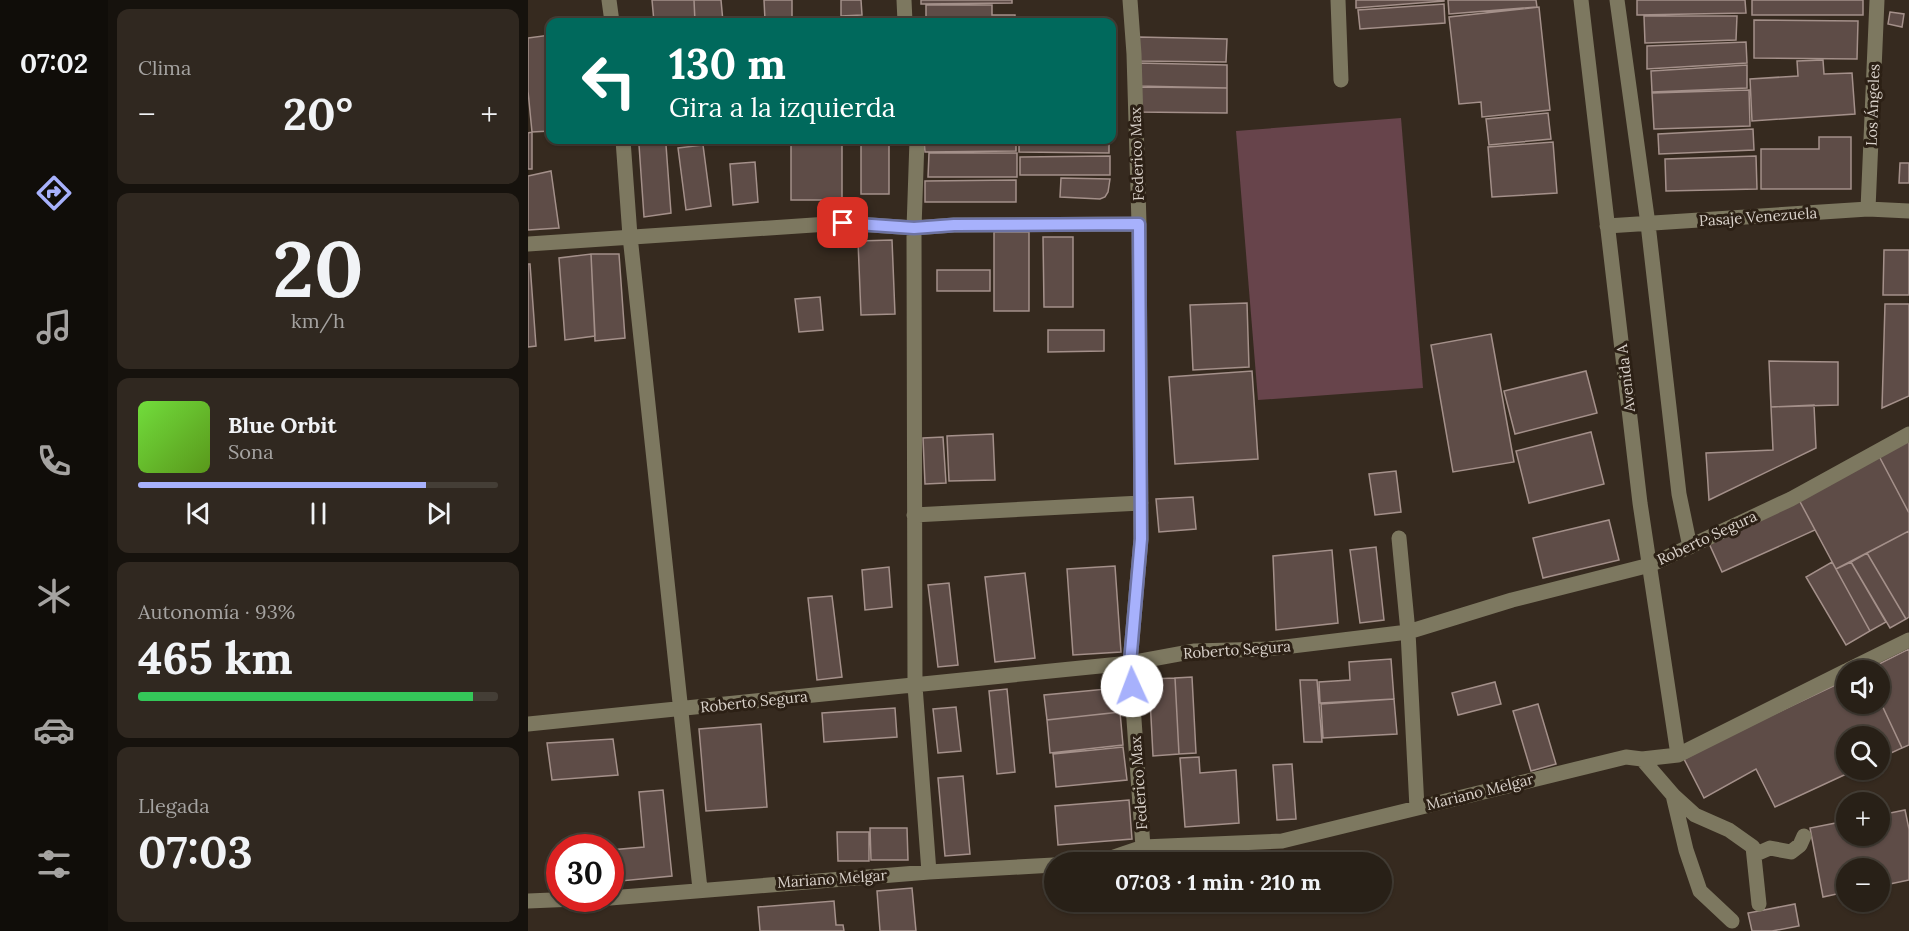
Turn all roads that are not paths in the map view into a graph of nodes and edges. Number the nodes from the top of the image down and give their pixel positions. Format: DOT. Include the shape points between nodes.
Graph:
graph roads {
  1 [pos="609,0"];
  2 [pos="904,0"];
  3 [pos="1130,0"];
  4 [pos="1338,0"];
  5 [pos="1581,0"];
  6 [pos="1617,0"];
  7 [pos="1877,0"];
  8 [pos="611,18"];
  9 [pos="905,18"];
  10 [pos="1341,80"];
  11 [pos="622,144"];
  12 [pos="917,144"];
  13 [pos="1868,210"];
  14 [pos="1909,211"];
  15 [pos="1139,224"];
  16 [pos="1648,224"];
  17 [pos="1607,226"];
  18 [pos="914,228"];
  19 [pos="630,236"];
  20 [pos="528,244"];
  21 [pos="1909,434"];
  22 [pos="1141,503"];
  23 [pos="914,515"];
  24 [pos="1399,538"];
  25 [pos="1690,547"];
  26 [pos="1650,565"];
  27 [pos="1408,632"];
  28 [pos="1909,640"];
  29 [pos="1869,660"];
  30 [pos="1130,663"];
  31 [pos="1836,676"];
  32 [pos="915,686"];
  33 [pos="681,710"];
  34 [pos="528,724"];
  35 [pos="1678,755"];
  36 [pos="1642,759"];
  37 [pos="1673,795"];
  38 [pos="1417,808"];
  39 [pos="1804,836"];
  40 [pos="1143,847"];
  41 [pos="1128,852"];
  42 [pos="1754,855"];
  43 [pos="1044,866"];
  44 [pos="928,872"];
  45 [pos="700,889"];
  46 [pos="624,896"];
  47 [pos="546,900"];
  48 [pos="528,901"];
  49 [pos="1759,904"];
  50 [pos="1732,921"];
  1 -- 8 [label="street"];
  2 -- 9 [label="street"];
  3 -- 15 [label="street, Federico Max"];
  4 -- 10 [label="street"];
  5 -- 17 [label="street, Avenida A"];
  6 -- 16 [label="street"];
  7 -- 13 [label="street, Los Ángeles"];
  11 -- 19 [label="street"];
  12 -- 18 [label="street"];
  13 -- 14 [label="street, Pasaje Venezuela"];
  13 -- 16 [label="street, Pasaje Venezuela"];
  15 -- 18 [label="street"];
  15 -- 22 [label="street, Federico Max"];
  16 -- 17 [label="street, Pasaje Venezuela"];
  16 -- 25 [label="street" via="1679,494"];
  17 -- 26 [label="street, Avenida A"];
  18 -- 19 [label="street" via="843,223"];
  18 -- 23 [label="street"];
  19 -- 20 [label="street"];
  19 -- 33 [label="street"];
  21 -- 25 [label="street, Roberto Segura" via="1791,499"];
  22 -- 23 [label="street"];
  22 -- 30 [label="street, Federico Max"];
  23 -- 32 [label="street"];
  24 -- 27 [label="street"];
  25 -- 26 [label="street, Roberto Segura"];
  26 -- 27 [label="street, Roberto Segura" via="1512,600"];
  26 -- 35 [label="street, Avenida A"];
  27 -- 30 [label="street, Roberto Segura" via="1268,649 1195,651"];
  27 -- 38 [label="street"];
  28 -- 29 [label="street, Mariano Melgar"];
  30 -- 32 [label="street, Roberto Segura"];
  30 -- 40 [label="street, Federico Max"];
  31 -- 35 [label="street, Mariano Melgar"];
  32 -- 33 [label="street, Roberto Segura"];
  32 -- 44 [label="street"];
  33 -- 34 [label="street, Roberto Segura"];
  33 -- 45 [label="street"];
  35 -- 36 [label="street, Mariano Melgar"];
  36 -- 37 [label="street"];
  36 -- 38 [label="street, Mariano Melgar" via="1626,756"];
  37 -- 42 [label="street" via="1695,815 1729,830 1753,847"];
  37 -- 50 [label="street" via="1700,891"];
  38 -- 40 [label="street, Mariano Melgar" via="1282,840"];
  39 -- 42 [label="street" via="1791,852 1770,848"];
  40 -- 41 [label="street, Mariano Melgar"];
  42 -- 49 [label="street"];
  43 -- 44 [label="street, Mariano Melgar"];
  44 -- 45 [label="street, Mariano Melgar"];
  45 -- 46 [label="street, Mariano Melgar"];
  47 -- 48 [label="street"];
}
